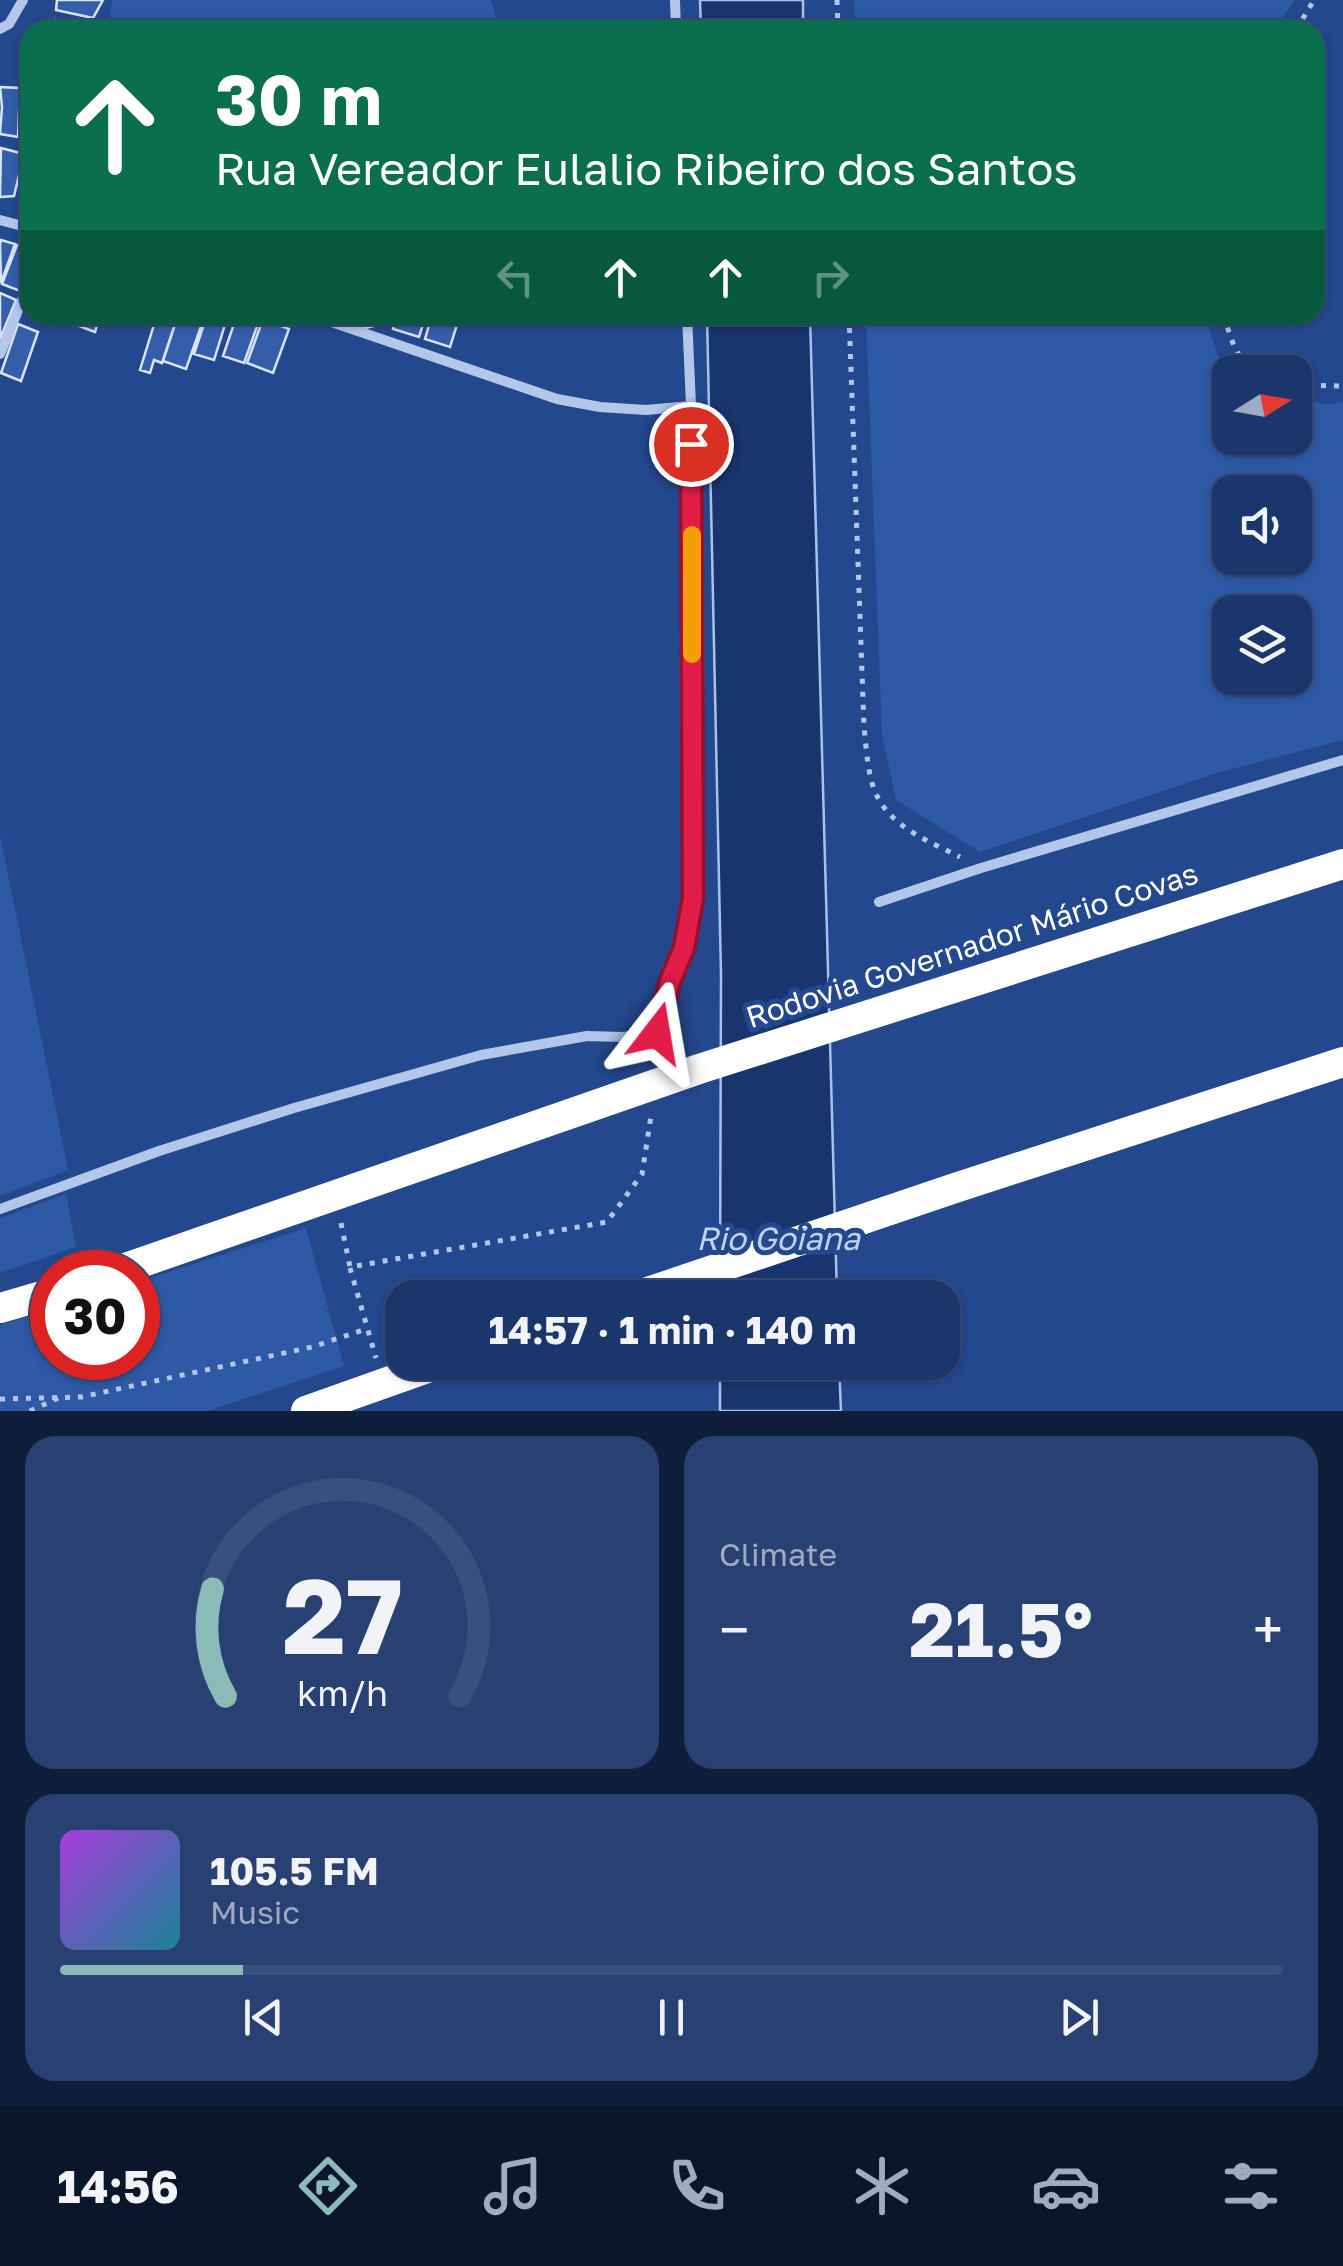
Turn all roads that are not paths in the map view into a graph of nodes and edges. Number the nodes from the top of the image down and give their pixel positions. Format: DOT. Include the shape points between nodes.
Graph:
graph roads {
  1 [pos="23,0"];
  2 [pos="0,29"];
  3 [pos="20,305"];
  4 [pos="340,325"];
  5 [pos="688,325"];
  6 [pos="0,354"];
  7 [pos="691,406"];
  8 [pos="1343,760"];
  9 [pos="1343,864"];
  10 [pos="878,902"];
  11 [pos="1343,1062"];
  12 [pos="0,1209"];
  13 [pos="160,1256"];
  14 [pos="683,1280"];
  15 [pos="30,1299"];
  16 [pos="0,1308"];
  17 [pos="393,1380"];
  18 [pos="306,1411"];
  1 -- 2 [label="street"];
  3 -- 6 [label="street"];
  4 -- 7 [label="street" via="557,399 646,410"];
  5 -- 7 [label="street"];
  7 -- 12 [label="street" via="693,898 657,1033 587,1036 464,1060 176,1145"];
  8 -- 10 [label="street"];
  9 -- 13 [label="highway, Rodovia Governador Mário Covas" via="699,1069"];
  11 -- 14 [label="highway"];
  15 -- 16 [label="highway"];
  17 -- 18 [label="highway"];
}
